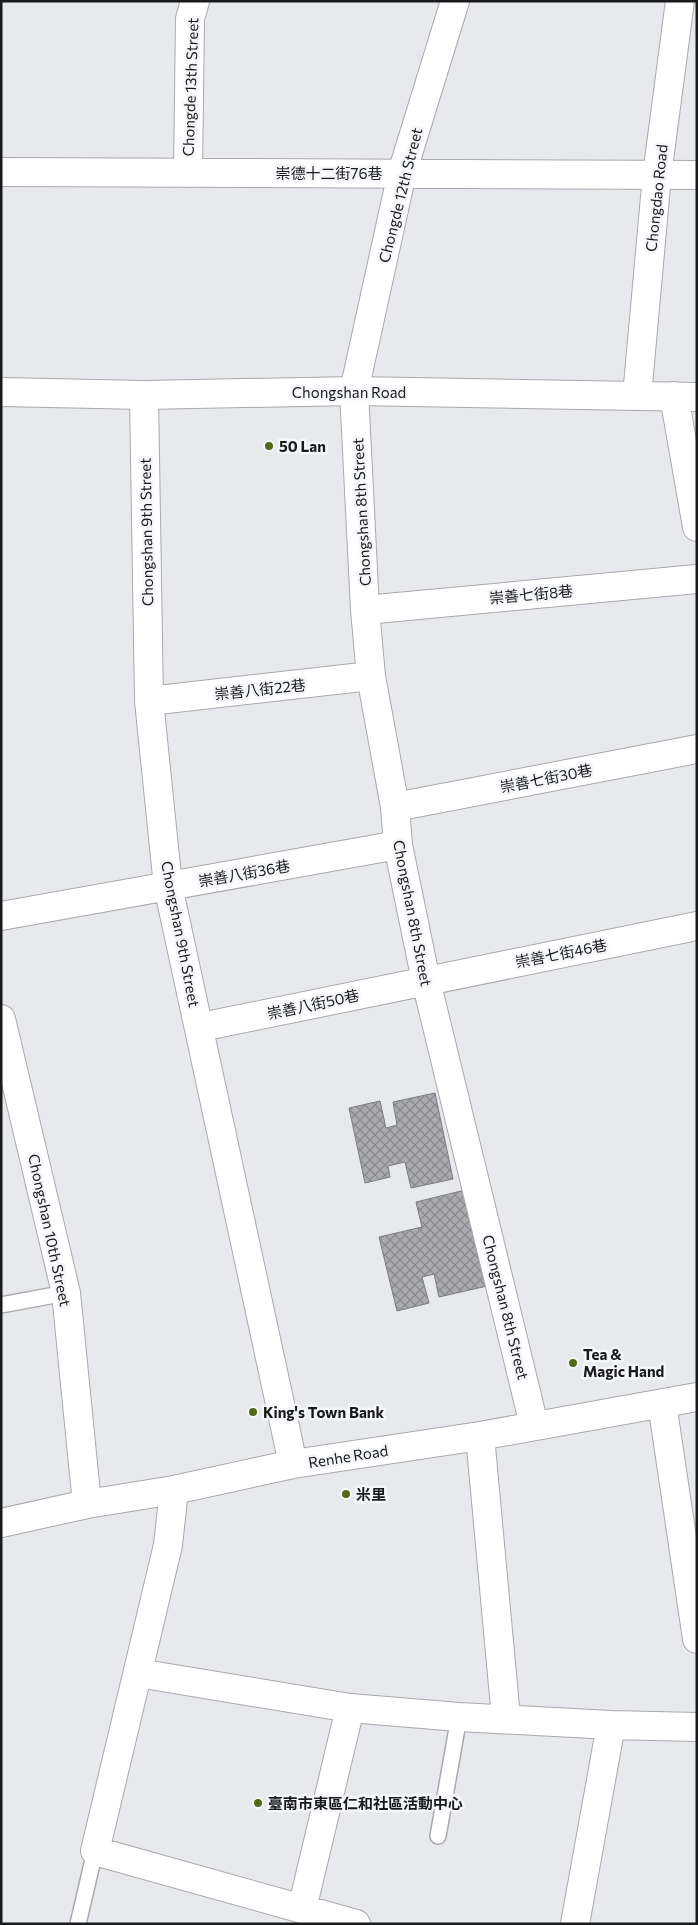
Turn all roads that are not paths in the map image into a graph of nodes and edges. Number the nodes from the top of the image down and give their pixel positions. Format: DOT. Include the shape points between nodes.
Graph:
graph roads {
  1 [pos="195,1"];
  2 [pos="455,1"];
  3 [pos="680,1"];
  4 [pos="1,172"];
  5 [pos="188,173"];
  6 [pos="402,174"];
  7 [pos="657,175"];
  8 [pos="697,175"];
  9 [pos="1,392"];
  10 [pos="354,392"];
  11 [pos="144,395"];
  12 [pos="637,396"];
  13 [pos="686,396"];
  14 [pos="697,527"];
  15 [pos="697,579"];
  16 [pos="366,610"];
  17 [pos="371,676"];
  18 [pos="149,701"];
  19 [pos="697,749"];
  20 [pos="394,807"];
  21 [pos="398,845"];
  22 [pos="168,886"];
  23 [pos="1,916"];
  24 [pos="697,926"];
  25 [pos="426,981"];
  26 [pos="1,1019"];
  27 [pos="200,1028"];
  28 [pos="66,1293"];
  29 [pos="1,1305"];
  30 [pos="697,1397"];
  31 [pos="662,1403"];
  32 [pos="534,1425"];
  33 [pos="480,1436"];
  34 [pos="293,1464"];
  35 [pos="174,1490"];
  36 [pos="87,1504"];
  37 [pos="1,1523"];
  38 [pos="697,1639"];
  39 [pos="138,1673"];
  40 [pos="350,1708"];
  41 [pos="460,1717"];
  42 [pos="506,1718"];
  43 [pos="611,1725"];
  44 [pos="697,1727"];
  45 [pos="438,1836"];
  46 [pos="95,1851"];
  47 [pos="302,1910"];
  48 [pos="78,1924"];
  49 [pos="356,1924"];
  50 [pos="575,1924"];
  1 -- 5 [label="street, Chongde 13th Street" via="190,19"];
  2 -- 6 [label="street, Chongde 12th Street"];
  3 -- 7 [label="street, Chongdao Road"];
  4 -- 5 [label="street, 崇德十二街76巷"];
  5 -- 6 [label="street, 崇德十二街76巷"];
  6 -- 7 [label="street, 崇德十二街76巷"];
  6 -- 10 [label="street, Chongde 12th Street"];
  7 -- 8 [label="street, 崇德十二街76巷"];
  7 -- 12 [label="street, Chongdao Road"];
  9 -- 11 [label="street, Chongshan Road"];
  10 -- 11 [label="street, Chongshan Road"];
  10 -- 12 [label="street, Chongshan Road"];
  10 -- 16 [label="street, Chongshan 8th Street"];
  11 -- 18 [label="street, Chongshan 9th Street"];
  12 -- 13 [label="street, Chongshan Road"];
  13 -- 14 [label="street"];
  15 -- 16 [label="street, 崇善七街8巷"];
  16 -- 17 [label="street, Chongshan 8th Street"];
  17 -- 18 [label="street, 崇善八街22巷"];
  17 -- 20 [label="street, Chongshan 8th Street"];
  18 -- 22 [label="street, Chongshan 9th Street"];
  19 -- 20 [label="street, 崇善七街30巷"];
  20 -- 21 [label="street, Chongshan 8th Street"];
  21 -- 22 [label="street, 崇善八街36巷"];
  21 -- 25 [label="street, Chongshan 8th Street"];
  22 -- 23 [label="street, 崇善八街36巷"];
  22 -- 27 [label="street, Chongshan 9th Street"];
  24 -- 25 [label="street, 崇善七街46巷"];
  25 -- 27 [label="street, 崇善八街50巷"];
  25 -- 32 [label="street, Chongshan 8th Street"];
  26 -- 28 [label="street, Chongshan 10th Street"];
  27 -- 34 [label="street, Chongshan 9th Street"];
  28 -- 29 [label="lane"];
  28 -- 36 [label="street, Chongshan 10th Street"];
  30 -- 31 [label="street, Renhe Road"];
  31 -- 32 [label="street, Renhe Road"];
  31 -- 38 [label="street"];
  32 -- 33 [label="street, Renhe Road"];
  33 -- 34 [label="street, Renhe Road"];
  33 -- 42 [label="street"];
  34 -- 35 [label="street, Renhe Road"];
  35 -- 36 [label="street, Renhe Road"];
  35 -- 39 [label="street" via="168,1545"];
  36 -- 37 [label="street, Renhe Road"];
  39 -- 40 [label="street"];
  39 -- 46 [label="street"];
  40 -- 41 [label="street"];
  40 -- 47 [label="street"];
  41 -- 42 [label="street"];
  41 -- 45 [label="lane"];
  42 -- 43 [label="street"];
  43 -- 44 [label="street"];
  43 -- 50 [label="street"];
  46 -- 47 [label="street"];
  46 -- 48 [label="lane"];
  47 -- 49 [label="street"];
}
